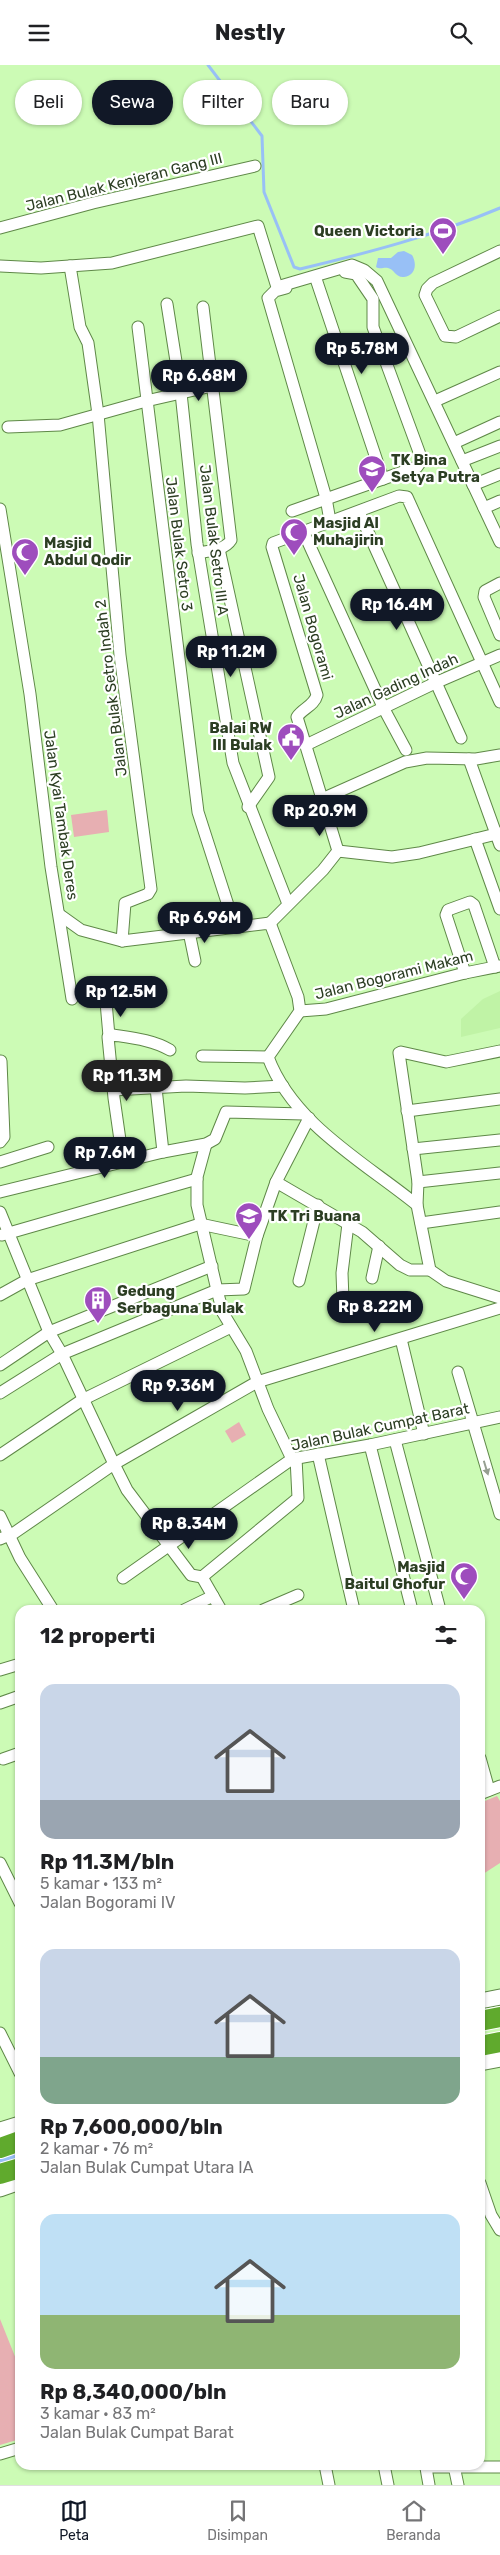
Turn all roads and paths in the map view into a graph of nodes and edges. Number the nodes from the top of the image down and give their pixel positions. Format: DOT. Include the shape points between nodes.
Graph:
graph roads {
  1 [pos="255,166"];
  2 [pos="0,228"];
  3 [pos="500,251"];
  4 [pos="0,266"];
  5 [pos="70,266"];
  6 [pos="316,279"];
  7 [pos="167,304"];
  8 [pos="203,307"];
  9 [pos="500,316"];
  10 [pos="138,327"];
  11 [pos="500,372"];
  12 [pos="212,386"];
  13 [pos="181,393"];
  14 [pos="146,401"];
  15 [pos="435,401"];
  16 [pos="98,414"];
  17 [pos="500,422"];
  18 [pos="8,427"];
  19 [pos="454,443"];
  20 [pos="500,446"];
  21 [pos="462,461"];
  22 [pos="500,474"];
  23 [pos="393,485"];
  24 [pos="473,485"];
  25 [pos="326,498"];
  26 [pos="500,501"];
  27 [pos="484,508"];
  28 [pos="0,509"];
  29 [pos="292,511"];
  30 [pos="359,512"];
  31 [pos="330,521"];
  32 [pos="496,525"];
  33 [pos="303,531"];
  34 [pos="500,542"];
  35 [pos="219,549"];
  36 [pos="198,553"];
  37 [pos="500,583"];
  38 [pos="500,635"];
  39 [pos="500,655"];
  40 [pos="482,664"];
  41 [pos="435,683"];
  42 [pos="500,702"];
  43 [pos="384,709"];
  44 [pos="462,738"];
  45 [pos="306,745"];
  46 [pos="406,751"];
  47 [pos="469,759"];
  48 [pos="499,759"];
  49 [pos="322,799"];
  50 [pos="248,807"];
  51 [pos="499,838"];
  52 [pos="475,839"];
  53 [pos="338,851"];
  54 [pos="288,904"];
  55 [pos="500,909"];
  56 [pos="60,915"];
  57 [pos="270,923"];
  58 [pos="235,927"];
  59 [pos="189,932"];
  60 [pos="122,941"];
  61 [pos="195,961"];
  62 [pos="498,968"];
  63 [pos="465,973"];
  64 [pos="72,999"];
  65 [pos="106,1002"];
  66 [pos="300,1011"];
  67 [pos="110,1036"];
  68 [pos="170,1051"];
  69 [pos="500,1051"];
  70 [pos="202,1056"];
  71 [pos="268,1057"];
  72 [pos="1,1061"];
  73 [pos="149,1071"];
  74 [pos="112,1073"];
  75 [pos="283,1086"];
  76 [pos="156,1088"];
  77 [pos="113,1091"];
  78 [pos="500,1099"];
  79 [pos="407,1111"];
  80 [pos="306,1116"];
  81 [pos="500,1139"];
  82 [pos="0,1142"];
  83 [pos="206,1144"];
  84 [pos="48,1147"];
  85 [pos="413,1149"];
  86 [pos="162,1151"];
  87 [pos="123,1161"];
  88 [pos="0,1162"];
  89 [pos="500,1173"];
  90 [pos="197,1179"];
  91 [pos="276,1182"];
  92 [pos="418,1182"];
  93 [pos="0,1192"];
  94 [pos="318,1205"];
  95 [pos="417,1205"];
  96 [pos="0,1212"];
  97 [pos="500,1212"];
  98 [pos="421,1223"];
  99 [pos="200,1224"];
  100 [pos="348,1224"];
  101 [pos="3,1234"];
  102 [pos="256,1235"];
  103 [pos="379,1246"];
  104 [pos="212,1266"];
  105 [pos="430,1270"];
  106 [pos="372,1277"];
  107 [pos="27,1280"];
  108 [pos="299,1281"];
  109 [pos="217,1290"];
  110 [pos="0,1295"];
  111 [pos="500,1298"];
  112 [pos="343,1300"];
  113 [pos="500,1308"];
  114 [pos="231,1327"];
  115 [pos="49,1332"];
  116 [pos="401,1339"];
  117 [pos="62,1353"];
  118 [pos="0,1365"];
  119 [pos="458,1372"];
  120 [pos="257,1382"];
  121 [pos="0,1393"];
  122 [pos="82,1400"];
  123 [pos="500,1417"];
  124 [pos="472,1423"];
  125 [pos="424,1434"];
  126 [pos="395,1440"];
  127 [pos="370,1445"];
  128 [pos="318,1454"];
  129 [pos="0,1455"];
  130 [pos="294,1458"];
  131 [pos="114,1464"];
  132 [pos="500,1514"];
  133 [pos="0,1516"];
  134 [pos="4,1538"];
  135 [pos="168,1544"];
  136 [pos="202,1577"];
  137 [pos="123,1578"];
  138 [pos="298,1595"];
  139 [pos="213,1596"];
  140 [pos="50,1605"];
  141 [pos="194,1605"];
  142 [pos="218,1605"];
  143 [pos="275,1605"];
  144 [pos="353,1605"];
  145 [pos="411,1605"];
  146 [pos="439,1605"];
  147 [pos="15,1666"];
  148 [pos="0,1670"];
  149 [pos="15,1698"];
  150 [pos="0,1703"];
  151 [pos="15,1755"];
  152 [pos="3,1759"];
  153 [pos="485,1774"];
  154 [pos="490,1790"];
  155 [pos="0,1863"];
  156 [pos="15,1893"];
  157 [pos="500,1997"];
  158 [pos="485,2000"];
  159 [pos="500,2017"];
  160 [pos="485,2020"];
  161 [pos="0,2033"];
  162 [pos="485,2049"];
  163 [pos="500,2057"];
  164 [pos="485,2062"];
  165 [pos="15,2063"];
  166 [pos="15,2126"];
  167 [pos="0,2130"];
  168 [pos="15,2143"];
  169 [pos="0,2148"];
  170 [pos="15,2170"];
  171 [pos="0,2174"];
  172 [pos="15,2184"];
  173 [pos="0,2189"];
  174 [pos="485,2198"];
  175 [pos="500,2230"];
  176 [pos="15,2450"];
  177 [pos="0,2455"];
  178 [pos="485,2467"];
  179 [pos="500,2467"];
  180 [pos="326,2470"];
  181 [pos="385,2470"];
  182 [pos="427,2470"];
  183 [pos="455,2470"];
  184 [pos="328,2485"];
  185 [pos="388,2485"];
  186 [pos="429,2485"];
  187 [pos="458,2485"];
  1 -- 2 [label="street, Jalan Bulak Kenjeran Gang III"];
  3 -- 9 [label="street" via="433,283 425,295 445,336 456,337"];
  4 -- 5 [label="street"];
  5 -- 15 [label="street" via="112,263 258,226 277,287 352,265 375,278"];
  5 -- 16 [label="street" via="80,327 88,343"];
  6 -- 23 [label="street"];
  6 -- 23 [label="street" via="349,271 356,274 374,299 373,327 422,460"];
  6 -- 25 [label="street" via="274,291 268,298"];
  7 -- 13 [label="street, Jalan Bulak Setro III A"];
  8 -- 12 [label="street"];
  10 -- 14 [label="street, Jalan Bulak Setro 3"];
  11 -- 15 [label="street"];
  12 -- 13 [label="street"];
  12 -- 35 [label="street" via="231,540"];
  13 -- 14 [label="street"];
  13 -- 36 [label="street, Jalan Bulak Setro III A"];
  14 -- 16 [label="street"];
  14 -- 58 [label="street, Jalan Bulak Setro 3" via="198,811"];
  15 -- 19 [label="street"];
  16 -- 18 [label="street" via="60,425"];
  16 -- 60 [label="street, Jalan Bulak Setro Indah 2" via="120,655 151,889 125,903"];
  17 -- 19 [label="street"];
  19 -- 21 [label="street"];
  20 -- 21 [label="street"];
  21 -- 24 [label="street"];
  22 -- 24 [label="street"];
  23 -- 25 [label="street"];
  23 -- 30 [label="street"];
  23 -- 40 [label="street" via="410,501"];
  24 -- 27 [label="street"];
  25 -- 29 [label="street"];
  25 -- 31 [label="street"];
  26 -- 27 [label="street"];
  27 -- 32 [label="street"];
  28 -- 56 [label="street, Jalan Kyai Tambak Deres"];
  30 -- 31 [label="street"];
  30 -- 41 [label="street"];
  31 -- 33 [label="street"];
  32 -- 34 [label="street"];
  33 -- 43 [label="street"];
  33 -- 45 [label="street, Jalan Bogorami" via="277,539 272,547 317,695 297,717"];
  35 -- 36 [label="street"];
  35 -- 50 [label="street" via="269,777"];
  36 -- 50 [label="street, Jalan Bulak Setro III A" via="233,763"];
  37 -- 38 [label="street" via="486,591 484,597"];
  39 -- 40 [label="street, Jalan Gading Indah"];
  40 -- 41 [label="street, Jalan Gading Indah"];
  40 -- 42 [label="street"];
  41 -- 43 [label="street, Jalan Gading Indah"];
  41 -- 44 [label="street"];
  43 -- 45 [label="street, Jalan Gading Indah"];
  43 -- 46 [label="street"];
  45 -- 49 [label="street, Jalan Bogorami"];
  47 -- 48 [label="street"];
  47 -- 49 [label="street" via="427,758 406,762"];
  47 -- 51 [label="street"];
  49 -- 53 [label="street, Jalan Bogorami"];
  50 -- 54 [label="street, Jalan Bulak Setro III A"];
  51 -- 52 [label="street"];
  52 -- 53 [label="street" via="392,857"];
  52 -- 55 [label="street"];
  53 -- 54 [label="street" via="324,870"];
  54 -- 57 [label="street"];
  56 -- 60 [label="street, Jalan Kyai Tambak Deres" via="81,929"];
  56 -- 64 [label="street"];
  57 -- 58 [label="street, Jalan Kyai Tambak Deres"];
  57 -- 66 [label="street" via="298,997"];
  58 -- 59 [label="street, Jalan Kyai Tambak Deres"];
  59 -- 60 [label="street, Jalan Kyai Tambak Deres"];
  59 -- 61 [label="street"];
  62 -- 63 [label="street, Jalan Bogorami Makam"];
  62 -- 63 [label="street" via="474,905 470,902 448,909 446,915"];
  63 -- 66 [label="street, Jalan Bogorami Makam" via="326,1009"];
  65 -- 67 [label="street"];
  66 -- 71 [label="street"];
  67 -- 68 [label="street" via="159,1043"];
  67 -- 74 [label="street"];
  69 -- 79 [label="street" via="446,1062 400,1052"];
  70 -- 71 [label="street"];
  71 -- 75 [label="street"];
  72 -- 82 [label="street" via="4,1137"];
  73 -- 74 [label="street"];
  74 -- 77 [label="street"];
  75 -- 76 [label="street"];
  75 -- 80 [label="street"];
  76 -- 77 [label="street"];
  76 -- 86 [label="street"];
  77 -- 87 [label="street"];
  78 -- 79 [label="street"];
  79 -- 85 [label="street"];
  80 -- 83 [label="street" via="226,1112 215,1139"];
  80 -- 91 [label="street"];
  80 -- 95 [label="street"];
  81 -- 85 [label="street"];
  83 -- 86 [label="street"];
  83 -- 90 [label="street"];
  84 -- 88 [label="street"];
  85 -- 92 [label="street"];
  86 -- 87 [label="street"];
  87 -- 93 [label="street"];
  89 -- 92 [label="street"];
  90 -- 99 [label="street"];
  90 -- 101 [label="street"];
  91 -- 94 [label="street"];
  91 -- 102 [label="street"];
  92 -- 95 [label="street"];
  94 -- 100 [label="street"];
  94 -- 108 [label="street"];
  95 -- 98 [label="street"];
  96 -- 101 [label="street"];
  97 -- 98 [label="street"];
  98 -- 105 [label="street"];
  99 -- 102 [label="street"];
  99 -- 104 [label="street"];
  99 -- 107 [label="street"];
  100 -- 103 [label="street"];
  100 -- 112 [label="street" via="342,1273"];
  101 -- 107 [label="street"];
  102 -- 109 [label="street" via="244,1289"];
  103 -- 105 [label="street" via="405,1268"];
  103 -- 106 [label="street"];
  104 -- 109 [label="street"];
  104 -- 115 [label="street"];
  105 -- 111 [label="street" via="446,1281"];
  107 -- 110 [label="street"];
  107 -- 115 [label="street"];
  109 -- 114 [label="street"];
  109 -- 117 [label="street"];
  113 -- 116 [label="street"];
  114 -- 120 [label="street" via="246,1351"];
  114 -- 122 [label="street"];
  115 -- 117 [label="street"];
  115 -- 118 [label="street"];
  116 -- 120 [label="street"];
  116 -- 125 [label="street"];
  117 -- 121 [label="street"];
  117 -- 122 [label="street"];
  119 -- 124 [label="street"];
  120 -- 130 [label="street"];
  120 -- 131 [label="street"];
  122 -- 129 [label="street"];
  122 -- 131 [label="street"];
  123 -- 124 [label="street, Jalan Bulak Cumpat Barat"];
  124 -- 125 [label="street, Jalan Bulak Cumpat Barat"];
  124 -- 132 [label="street, one-way"];
  125 -- 126 [label="street, Jalan Bulak Cumpat Barat"];
  126 -- 127 [label="street, Jalan Bulak Cumpat Barat"];
  126 -- 146 [label="street"];
  127 -- 128 [label="street, Jalan Bulak Cumpat Barat"];
  127 -- 145 [label="street"];
  128 -- 130 [label="street, Jalan Bulak Cumpat Barat"];
  128 -- 144 [label="street"];
  130 -- 135 [label="street, Jalan Bulak Cumpat Barat"];
  130 -- 136 [label="street" via="298,1498"];
  131 -- 134 [label="street"];
  131 -- 135 [label="street" via="127,1490"];
  133 -- 134 [label="street"];
  134 -- 140 [label="street"];
  135 -- 136 [label="street" via="191,1575"];
  135 -- 137 [label="street, Jalan Bulak Cumpat Barat"];
  136 -- 139 [label="street"];
  138 -- 143 [label="street"];
  139 -- 141 [label="street"];
  139 -- 142 [label="street"];
  147 -- 148 [label="street"];
  149 -- 150 [label="street"];
  151 -- 152 [label="street"];
  153 -- 154 [label="street"];
  155 -- 156 [label="street"];
  157 -- 158 [label="main road"];
  159 -- 160 [label="highway"];
  161 -- 165 [label="street"];
  162 -- 163 [label="highway"];
  163 -- 164 [label="main road"];
  166 -- 167 [label="main road"];
  168 -- 169 [label="highway"];
  170 -- 171 [label="highway"];
  172 -- 173 [label="main road"];
  174 -- 175 [label="street"];
  176 -- 177 [label="street"];
  178 -- 179 [label="street"];
  180 -- 184 [label="street"];
  181 -- 185 [label="street"];
  182 -- 186 [label="street"];
  183 -- 187 [label="street"];
}
